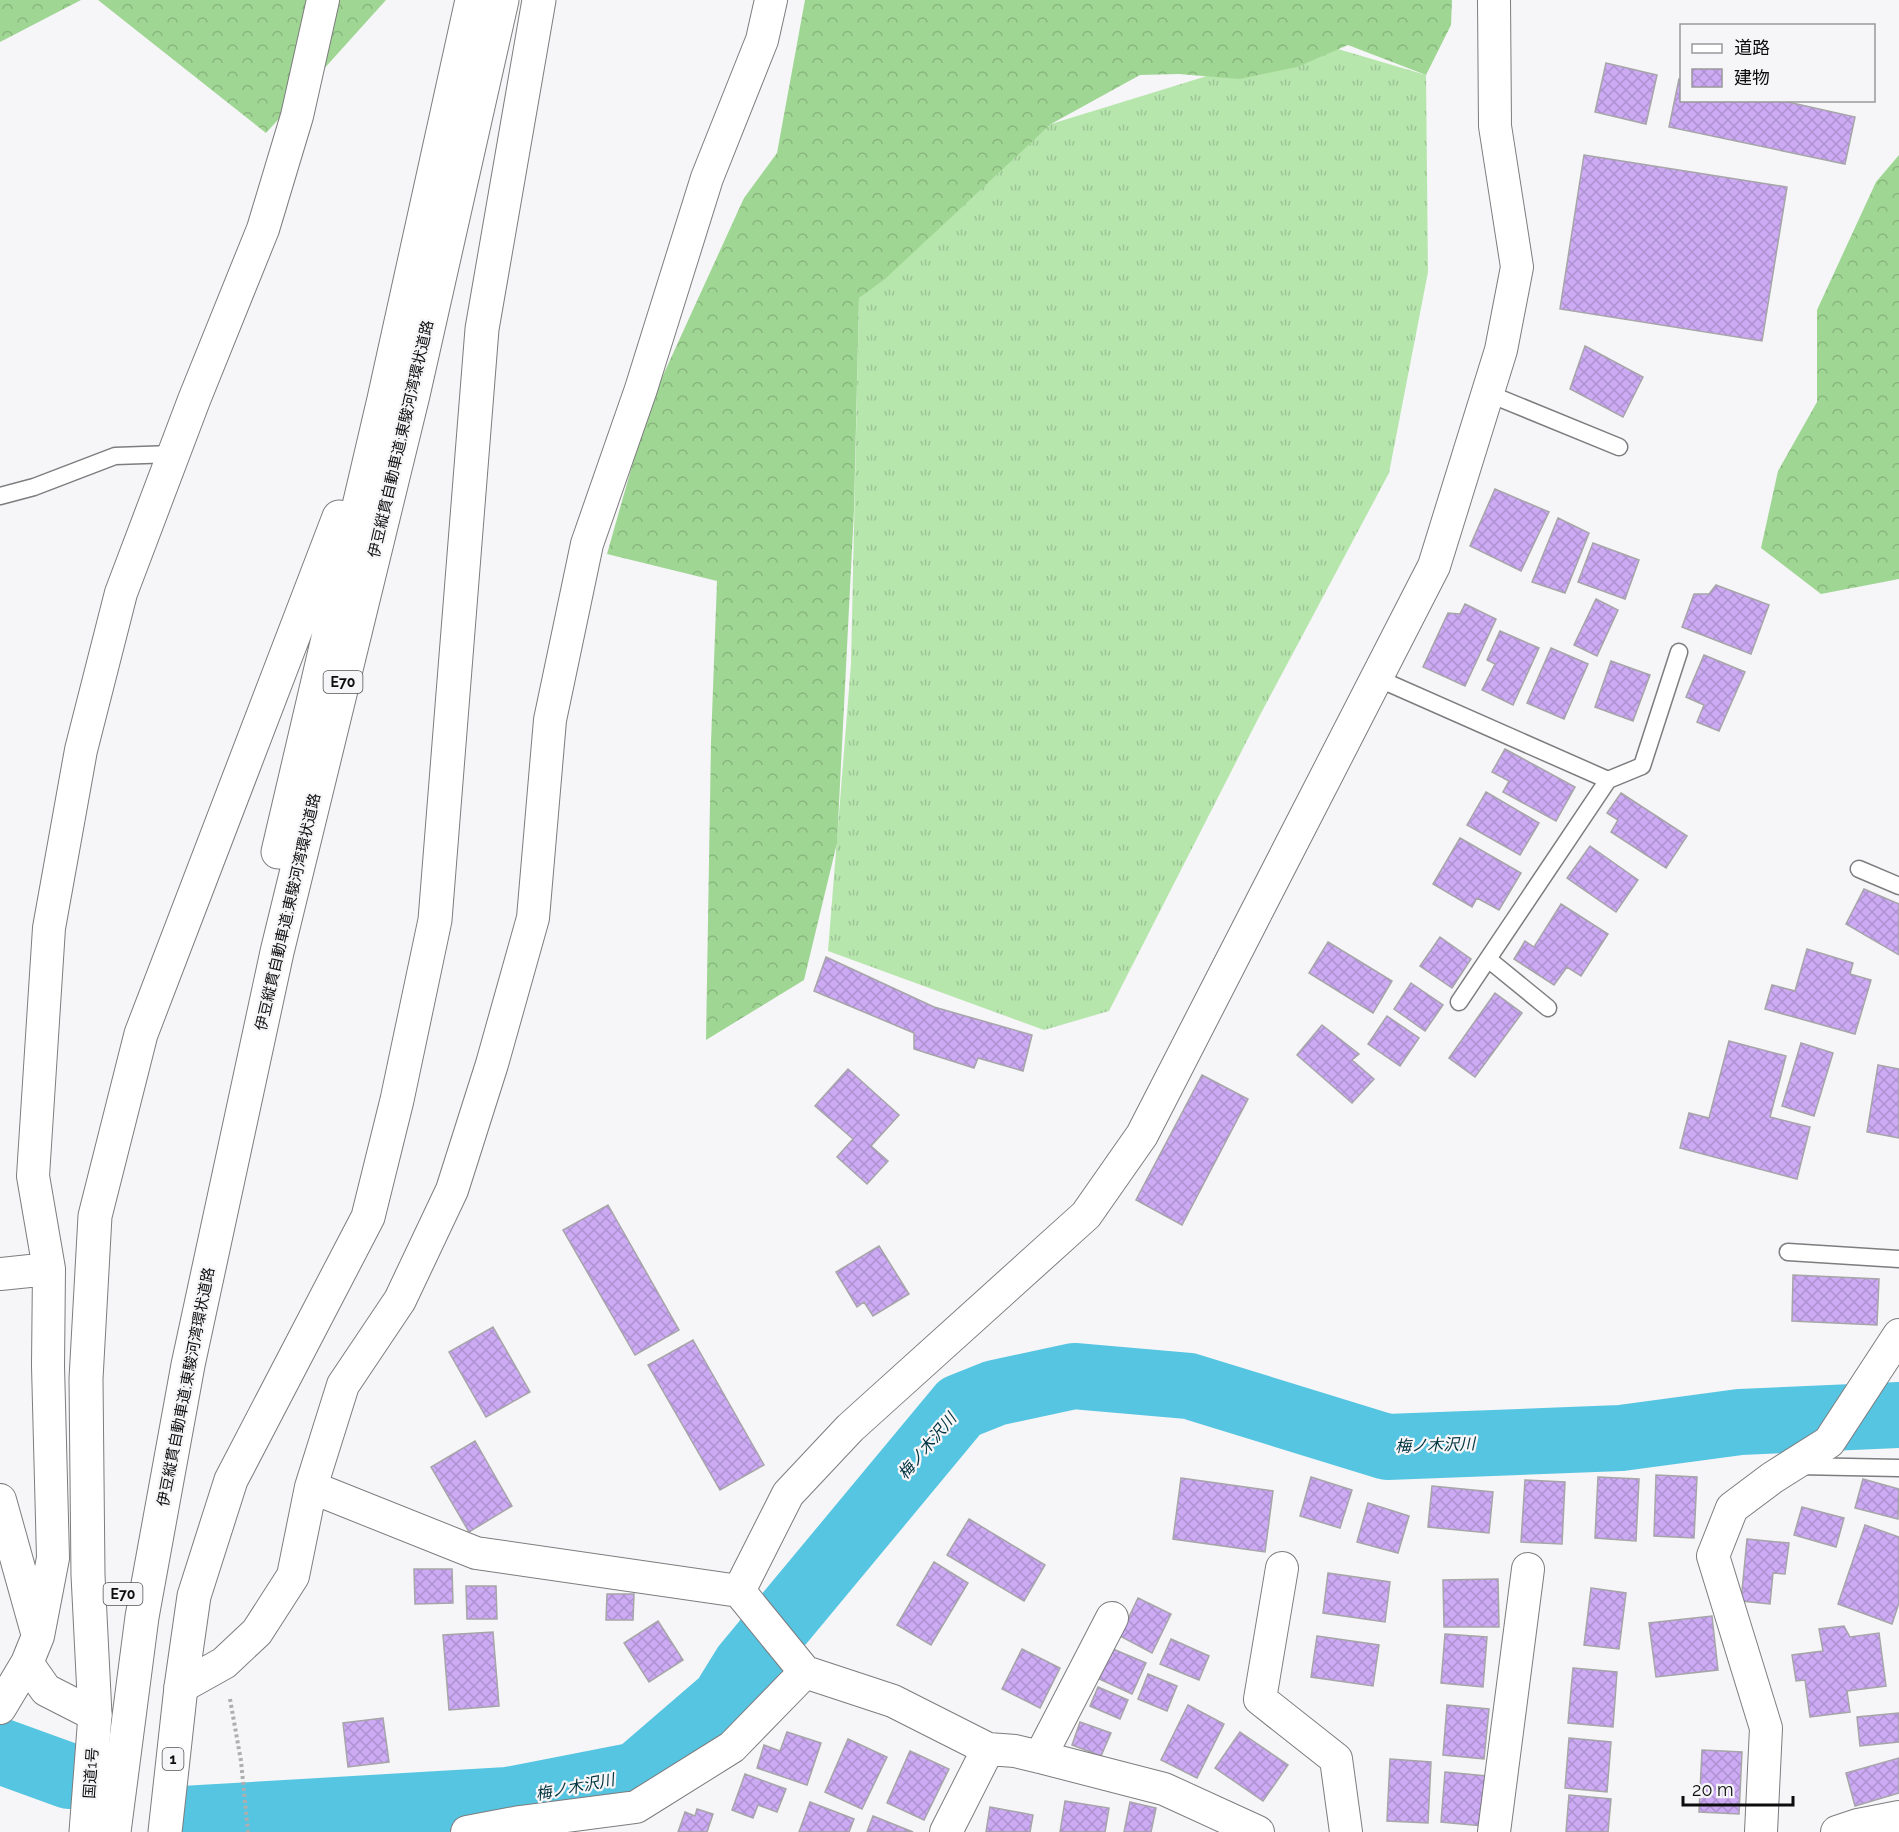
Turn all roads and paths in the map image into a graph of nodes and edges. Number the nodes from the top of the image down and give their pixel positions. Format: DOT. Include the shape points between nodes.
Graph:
graph roads {
  1 [pos="323,0"];
  2 [pos="472,0"];
  3 [pos="501,0"];
  4 [pos="539,0"];
  5 [pos="771,0"];
  6 [pos="1494,0"];
  7 [pos="1487,393"];
  8 [pos="384,399"];
  9 [pos="1619,447"];
  10 [pos="173,454"];
  11 [pos="0,496"];
  12 [pos="1679,652"];
  13 [pos="1377,678"];
  14 [pos="1608,780"];
  15 [pos="1859,869"];
  16 [pos="1899,886"];
  17 [pos="1488,960"];
  18 [pos="1459,1002"];
  19 [pos="1548,1008"];
  20 [pos="1788,1252"];
  21 [pos="1899,1259"];
  22 [pos="49,1269"];
  23 [pos="0,1274"];
  24 [pos="1899,1335"];
  25 [pos="178,1361"];
  26 [pos="1881,1375"];
  27 [pos="1791,1466"];
  28 [pos="1899,1468"];
  29 [pos="311,1487"];
  30 [pos="0,1500"];
  31 [pos="1282,1568"];
  32 [pos="1528,1569"];
  33 [pos="744,1597"];
  34 [pos="1112,1618"];
  35 [pos="32,1649"];
  36 [pos="224,1663"];
  37 [pos="800,1666"];
  38 [pos="181,1687"];
  39 [pos="0,1708"];
  40 [pos="95,1715"];
  41 [pos="988,1749"];
  42 [pos="1040,1757"];
  43 [pos="1899,1816"];
  44 [pos="86,1832"];
  45 [pos="92,1832"];
  46 [pos="114,1832"];
  47 [pos="165,1832"];
  48 [pos="248,1832"];
  49 [pos="467,1832"];
  50 [pos="946,1832"];
  51 [pos="1258,1832"];
  52 [pos="1346,1832"];
  53 [pos="1494,1832"];
  54 [pos="1761,1832"];
  55 [pos="1838,1832"];
  1 -- 10 [label="street" via="297,116 263,229"];
  2 -- 8 [label="highway, 伊豆縦貫自動車道;東駿河湾環状道路 / E70"];
  3 -- 25 [label="highway, 伊豆縦貫自動車道;東駿河湾環状道路 / E70" via="413,395"];
  4 -- 38 [label="highway" via="482,329 435,920 407,1055 368,1217 231,1480 194,1596"];
  5 -- 29 [label="street" via="762,40 707,178 641,389 587,544 550,720 532,918 492,1064 452,1190 400,1300 343,1385"];
  6 -- 7 [label="street" via="1495,126 1517,267"];
  7 -- 9 [label="lane"];
  7 -- 13 [label="street" via="1434,566"];
  8 -- 25 [label="highway, 伊豆縦貫自動車道;東駿河湾環状道路 / E70" via="254,956"];
  8 -- 40 [label="highway, 国道1号" via="141,1034 96,1216 86,1379 88,1575"];
  10 -- 11 [label="lane" via="115,456 34,488"];
  10 -- 22 [label="street" via="121,593 81,750 49,928 33,1176"];
  12 -- 14 [label="lane" via="1642,766"];
  13 -- 14 [label="lane"];
  13 -- 33 [label="street" via="1136,1143 1086,1215 850,1428 788,1494"];
  14 -- 17 [label="lane"];
  15 -- 16 [label="lane"];
  17 -- 18 [label="lane"];
  17 -- 19 [label="lane"];
  20 -- 21 [label="lane"];
  22 -- 23 [label="street"];
  22 -- 35 [label="street" via="53,1558"];
  24 -- 26 [label="street"];
  25 -- 45 [label="highway, 伊豆縦貫自動車道;東駿河湾環状道路 / E70" via="120,1613"];
  25 -- 46 [label="highway, 伊豆縦貫自動車道;東駿河湾環状道路 / E70"];
  26 -- 27 [label="street" via="1829,1442"];
  27 -- 28 [label="lane"];
  27 -- 54 [label="street" via="1732,1508 1713,1556 1766,1728"];
  29 -- 33 [label="street" via="476,1553"];
  29 -- 36 [label="street" via="293,1576 257,1632"];
  30 -- 35 [label="street"];
  31 -- 52 [label="street" via="1260,1699 1336,1759"];
  32 -- 53 [label="street"];
  33 -- 37 [label="street"];
  34 -- 42 [label="street"];
  35 -- 39 [label="street"];
  35 -- 40 [label="street" via="46,1690"];
  36 -- 38 [label="street"];
  36 -- 48 [label="path" via="241,1761"];
  37 -- 41 [label="street" via="893,1701"];
  37 -- 49 [label="street" via="732,1747 636,1807"];
  38 -- 47 [label="highway, 1"];
  40 -- 44 [label="highway, 国道1号"];
  41 -- 42 [label="street"];
  41 -- 50 [label="street"];
  42 -- 51 [label="street" via="1164,1790"];
  43 -- 55 [label="street"];
}
